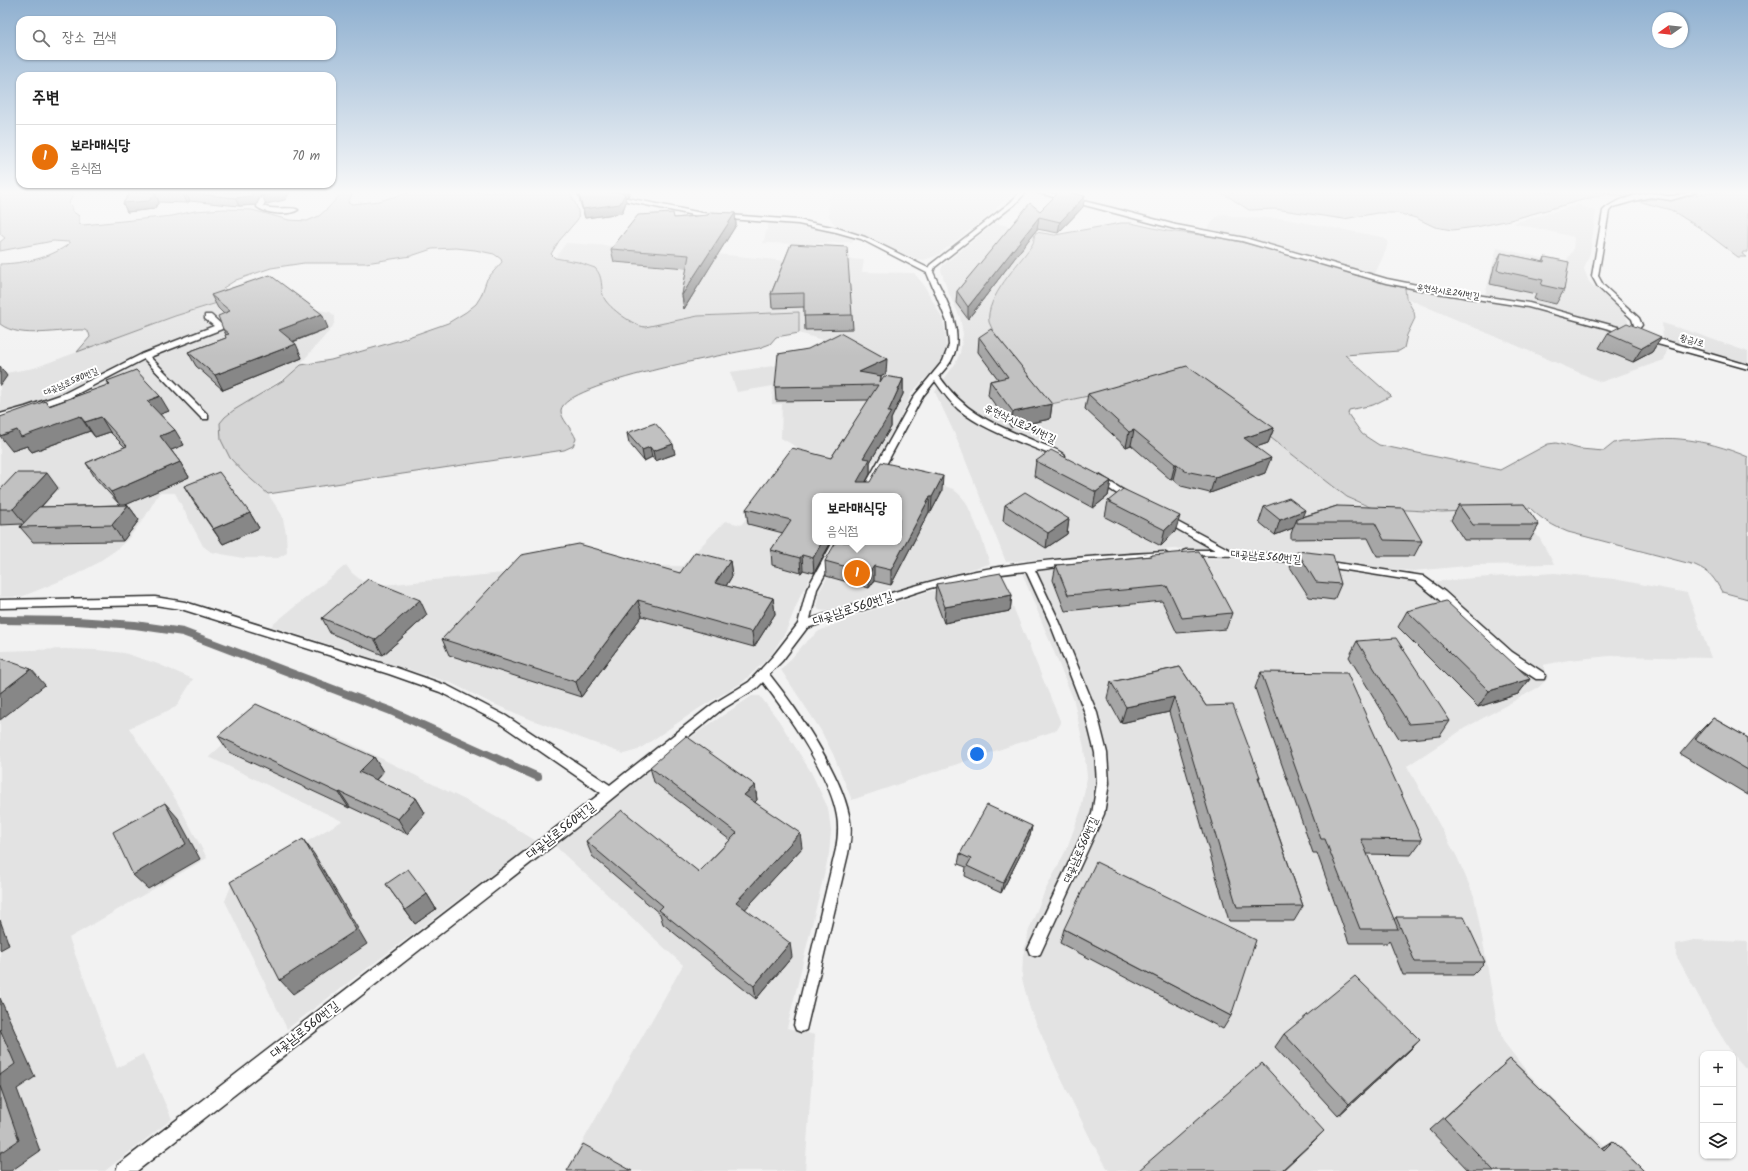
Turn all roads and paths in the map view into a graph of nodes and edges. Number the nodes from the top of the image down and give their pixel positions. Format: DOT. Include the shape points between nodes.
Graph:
graph roads {
  1 [pos="880,247"];
  2 [pos="957,247"];
  3 [pos="1268,247"];
  4 [pos="1600,247"];
  5 [pos="930,272"];
  6 [pos="208,317"];
  7 [pos="1631,333"];
  8 [pos="145,356"];
  9 [pos="1748,367"];
  10 [pos="936,376"];
  11 [pos="0,416"];
  12 [pos="205,416"];
  13 [pos="1069,460"];
  14 [pos="1089,472"];
  15 [pos="866,493"];
  16 [pos="1142,505"];
  17 [pos="1161,516"];
  18 [pos="836,545"];
  19 [pos="1229,553"];
  20 [pos="1029,567"];
  21 [pos="0,604"];
  22 [pos="803,625"];
  23 [pos="763,674"];
  24 [pos="1540,676"];
  25 [pos="610,792"];
  26 [pos="1035,949"];
  27 [pos="801,1025"];
  28 [pos="124,1171"];
  1 -- 5 [label="lane"];
  2 -- 5 [label="lane" via="932,266"];
  3 -- 7 [label="lane, 유현삭시로241번길" via="1386,281 1529,305"];
  4 -- 7 [label="lane" via="1595,276 1600,286 1635,318 1638,325"];
  5 -- 10 [label="lane" via="951,322 953,345 947,361"];
  6 -- 8 [label="lane, 대곶남로580번길" via="219,327"];
  7 -- 9 [label="lane, 황금1로"];
  8 -- 11 [label="lane, 대곶남로580번길" via="66,396"];
  8 -- 12 [label="lane"];
  10 -- 13 [label="lane, 유현삭시로241번길" via="947,394 965,410 987,423"];
  10 -- 15 [label="lane" via="919,396"];
  14 -- 16 [label="lane"];
  17 -- 19 [label="lane"];
  18 -- 22 [label="lane" via="812,589"];
  19 -- 20 [label="lane, 대곶남로560번길" via="1098,559"];
  19 -- 24 [label="lane, 대곶남로560번길" via="1312,561 1419,578 1508,654"];
  20 -- 22 [label="lane, 대곶남로560번길" via="977,574 929,585"];
  20 -- 26 [label="lane, 대곶남로560번길" via="1055,623 1091,713 1101,753 1103,783 1098,814"];
  21 -- 25 [label="lane" via="155,601 181,604 444,689 502,719"];
  22 -- 23 [label="lane, 대곶남로560번길"];
  23 -- 25 [label="lane, 대곶남로560번길" via="753,685 717,708"];
  23 -- 27 [label="lane" via="787,705 813,748 833,786 844,820 845,835 840,859"];
  25 -- 28 [label="lane, 대곶남로560번길"];
}
